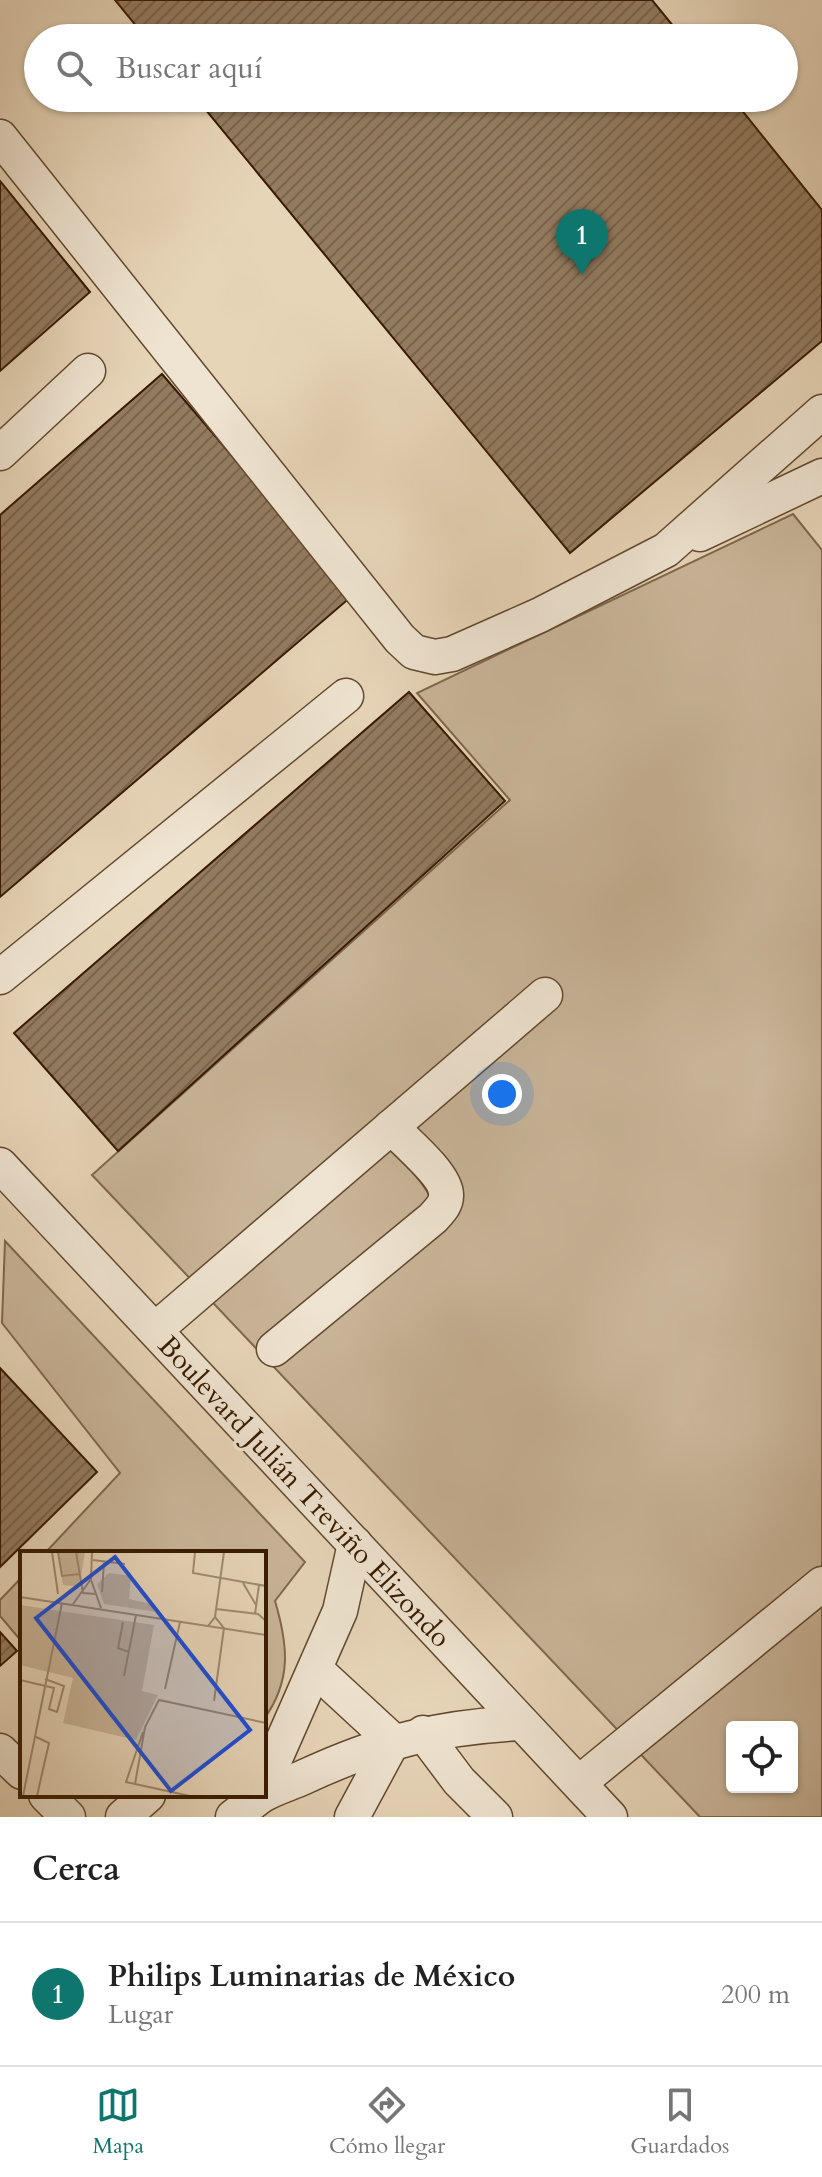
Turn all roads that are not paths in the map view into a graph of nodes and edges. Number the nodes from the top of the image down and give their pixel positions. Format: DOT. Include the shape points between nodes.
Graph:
graph roads {
  1 [pos="0,137"];
  2 [pos="88,371"];
  3 [pos="822,412"];
  4 [pos="0,453"];
  5 [pos="822,476"];
  6 [pos="666,550"];
  7 [pos="346,696"];
  8 [pos="0,977"];
  9 [pos="545,995"];
  10 [pos="391,1127"];
  11 [pos="0,1165"];
  12 [pos="155,1330"];
  13 [pos="274,1349"];
  14 [pos="355,1544"];
  15 [pos="822,1584"];
  16 [pos="315,1669"];
  17 [pos="521,1723"];
  18 [pos="408,1737"];
  19 [pos="0,1751"];
  20 [pos="20,1770"];
  21 [pos="266,1773"];
  22 [pos="579,1783"];
  23 [pos="266,1793"];
  24 [pos="48,1797"];
  25 [pos="146,1797"];
  26 [pos="602,1814"];
  27 [pos="68,1817"];
  28 [pos="123,1817"];
  29 [pos="352,1817"];
  30 [pos="495,1817"];
  1 -- 6 [label="street" via="414,652 452,654"];
  2 -- 4 [label="street"];
  3 -- 6 [label="street"];
  5 -- 6 [label="street"];
  7 -- 8 [label="street"];
  9 -- 10 [label="street"];
  10 -- 12 [label="street"];
  10 -- 13 [label="street" via="440,1178 447,1193 444,1205"];
  11 -- 12 [label="street, Boulevard Julián Treviño Elizondo"];
  12 -- 14 [label="street, Boulevard Julián Treviño Elizondo"];
  14 -- 16 [label="street" via="340,1611"];
  14 -- 17 [label="street, Boulevard Julián Treviño Elizondo"];
  15 -- 22 [label="street"];
  16 -- 18 [label="street"];
  16 -- 21 [label="street"];
  17 -- 18 [label="street"];
  17 -- 22 [label="street, Boulevard Julián Treviño Elizondo"];
  18 -- 23 [label="street"];
  18 -- 29 [label="street"];
  18 -- 30 [label="street"];
  19 -- 20 [label="street"];
  22 -- 26 [label="street, Boulevard Julián Treviño Elizondo"];
  24 -- 27 [label="street"];
  25 -- 28 [label="street"];
}
